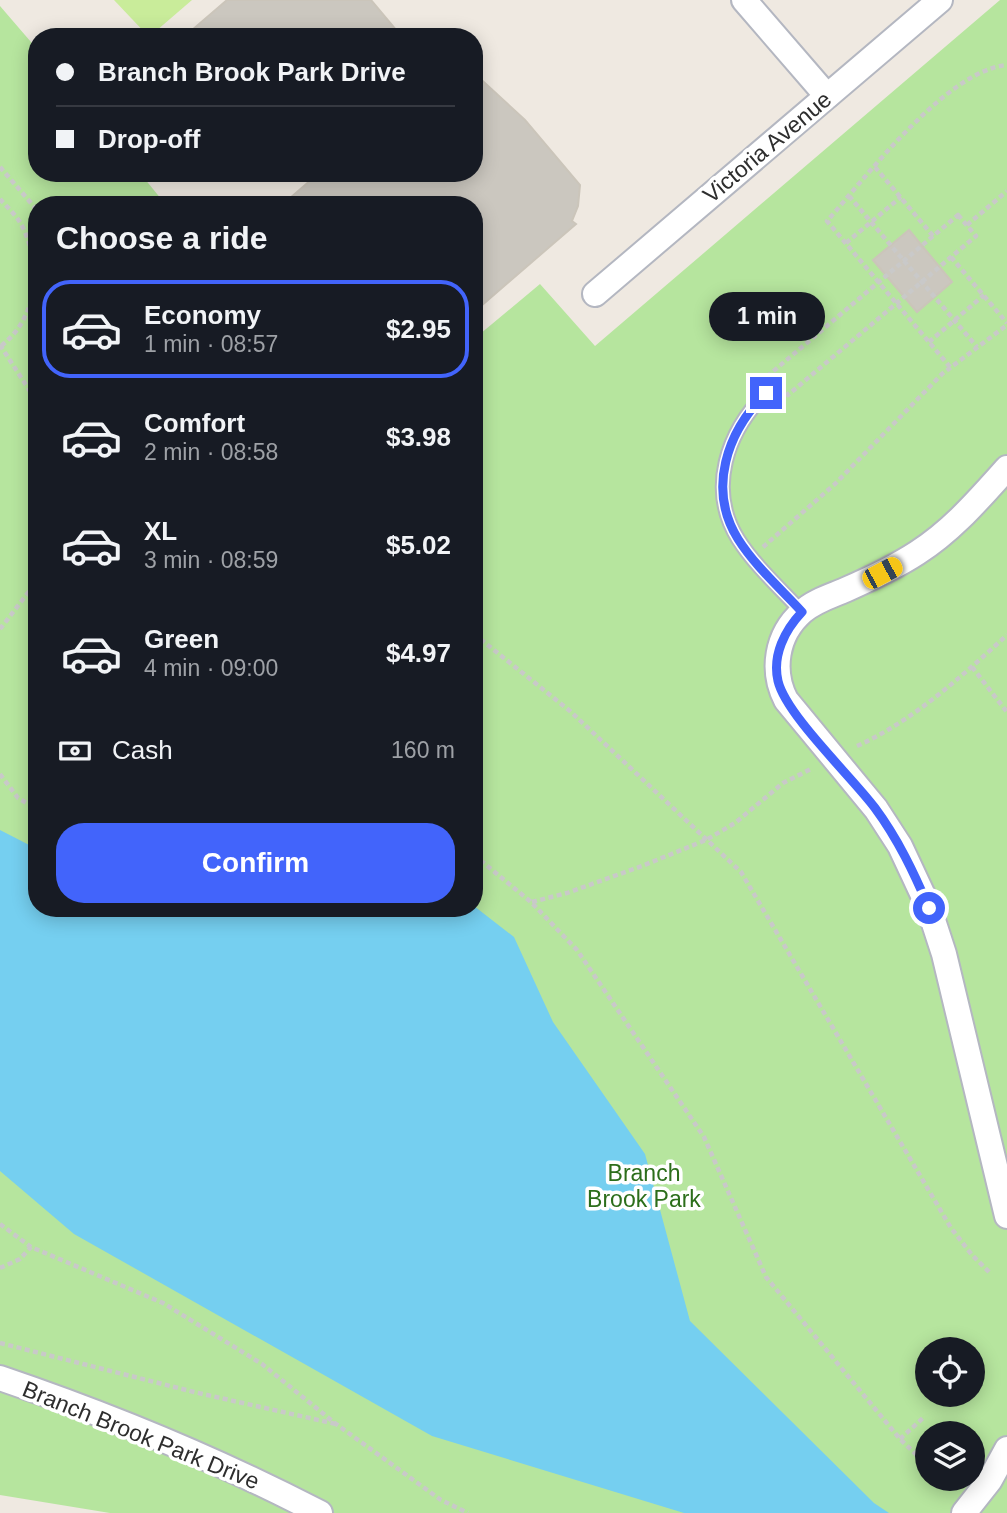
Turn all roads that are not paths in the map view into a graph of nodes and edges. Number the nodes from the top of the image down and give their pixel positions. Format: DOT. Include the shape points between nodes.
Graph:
graph roads {
  1 [pos="744,0"];
  2 [pos="940,0"];
  3 [pos="827,96"];
  4 [pos="595,294"];
  5 [pos="766,393"];
  6 [pos="1007,468"];
  7 [pos="802,612"];
  8 [pos="1007,1216"];
  9 [pos="0,1378"];
  10 [pos="1007,1449"];
  11 [pos="320,1513"];
  12 [pos="964,1513"];
  1 -- 3 [label="street"];
  2 -- 3 [label="street, Victoria Avenue"];
  3 -- 4 [label="street, Victoria Avenue"];
  5 -- 7 [label="lane" via="733,439 724,469 723,497 739,540"];
  6 -- 7 [label="street" via="961,519 932,543"];
  7 -- 8 [label="street" via="781,645 780,688 794,712 876,809 900,846 929,908"];
  9 -- 11 [label="street, Branch Brook Park Drive" via="157,1439"];
  10 -- 12 [label="street"];
}
